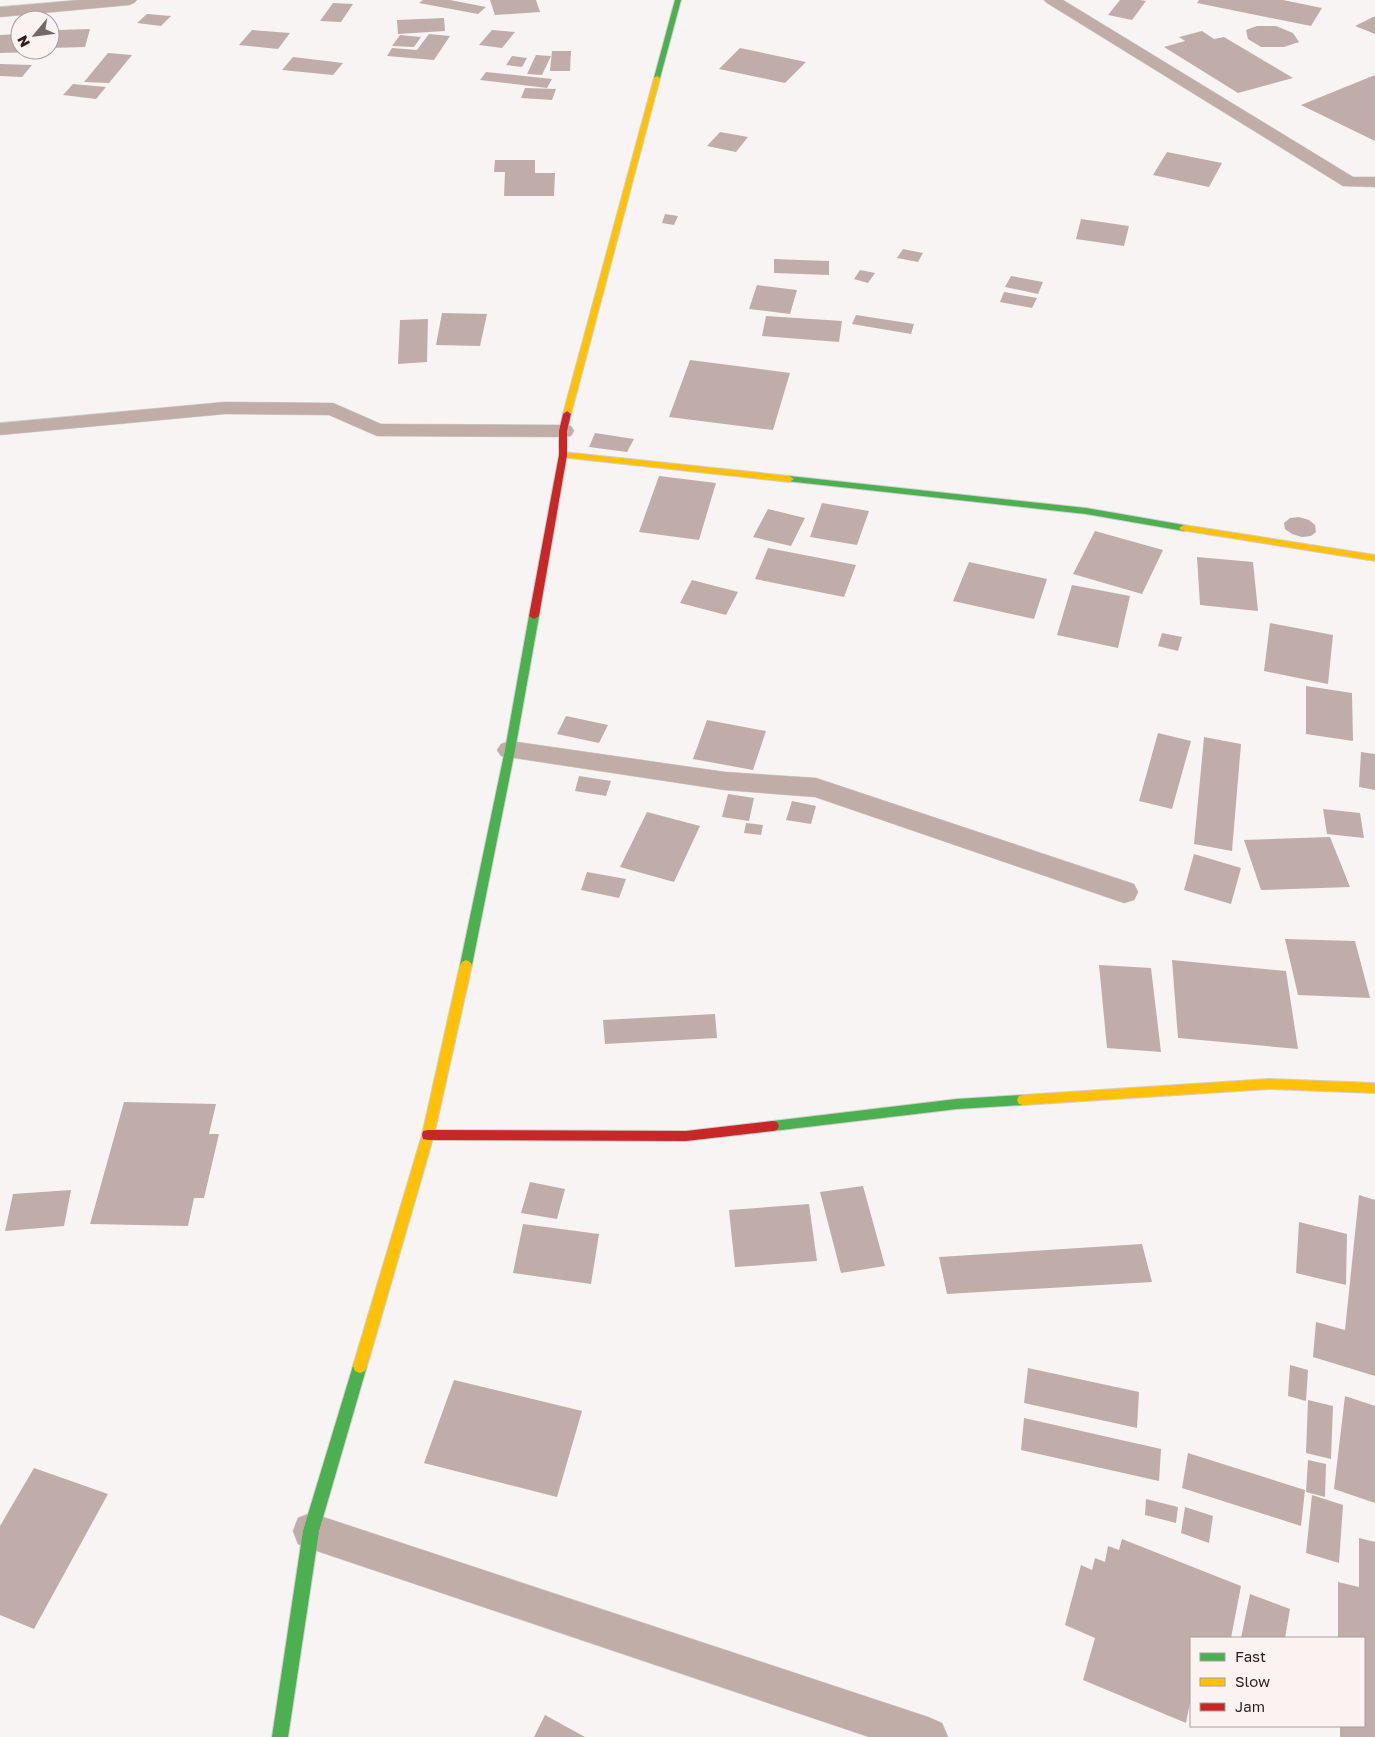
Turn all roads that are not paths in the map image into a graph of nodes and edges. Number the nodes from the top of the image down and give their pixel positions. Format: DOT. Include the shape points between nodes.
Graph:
graph roads {
  1 [pos="129,0"];
  2 [pos="678,0"];
  3 [pos="1052,0"];
  4 [pos="0,12"];
  5 [pos="1375,182"];
  6 [pos="0,429"];
  7 [pos="563,431"];
  8 [pos="563,455"];
  9 [pos="1375,558"];
  10 [pos="510,750"];
  11 [pos="1124,892"];
  12 [pos="1375,1088"];
  13 [pos="428,1135"];
  14 [pos="311,1531"];
  15 [pos="280,1737"];
  16 [pos="928,1737"];
  1 -- 4 [label="street"];
  2 -- 7 [label="street"];
  3 -- 5 [label="street" via="1349,182"];
  6 -- 7 [label="street" via="225,408 264,408 333,409 377,430"];
  7 -- 8 [label="street"];
  8 -- 9 [label="street" via="1086,511"];
  8 -- 10 [label="street"];
  10 -- 11 [label="street" via="725,781 816,788"];
  10 -- 13 [label="street"];
  12 -- 13 [label="street" via="1269,1084 956,1104 686,1136"];
  13 -- 14 [label="street"];
  14 -- 15 [label="street"];
  14 -- 16 [label="street"];
}
